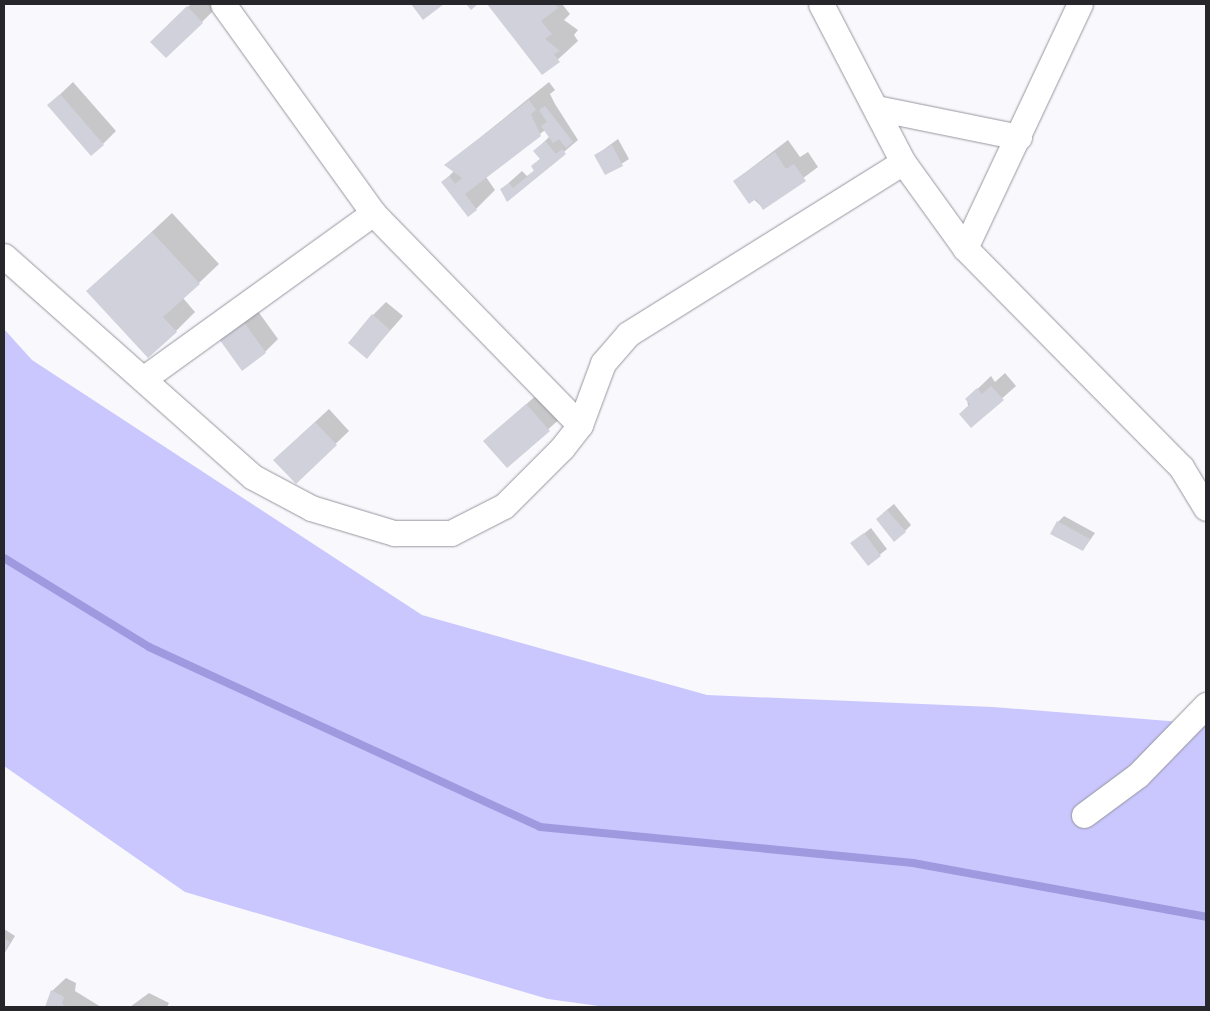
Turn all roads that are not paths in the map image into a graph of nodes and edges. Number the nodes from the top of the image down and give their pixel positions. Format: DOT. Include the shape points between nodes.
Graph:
graph roads {
  1 [pos="223,4"];
  2 [pos="821,4"];
  3 [pos="1080,4"];
  4 [pos="876,108"];
  5 [pos="1019,137"];
  6 [pos="903,162"];
  7 [pos="373,213"];
  8 [pos="965,248"];
  9 [pos="4,256"];
  10 [pos="142,379"];
  11 [pos="580,425"];
  12 [pos="1206,508"];
  13 [pos="1206,705"];
  14 [pos="1084,815"];
  1 -- 7 [label="street"];
  2 -- 4 [label="street"];
  3 -- 5 [label="street"];
  4 -- 5 [label="street"];
  4 -- 6 [label="street"];
  5 -- 8 [label="street"];
  6 -- 8 [label="street"];
  6 -- 11 [label="street" via="628,334 603,363"];
  7 -- 10 [label="street"];
  7 -- 11 [label="street"];
  8 -- 12 [label="street" via="1181,467"];
  9 -- 10 [label="street"];
  10 -- 11 [label="street" via="253,477 311,508 394,533 451,533 504,506"];
  13 -- 14 [label="street" via="1138,775"];
}
